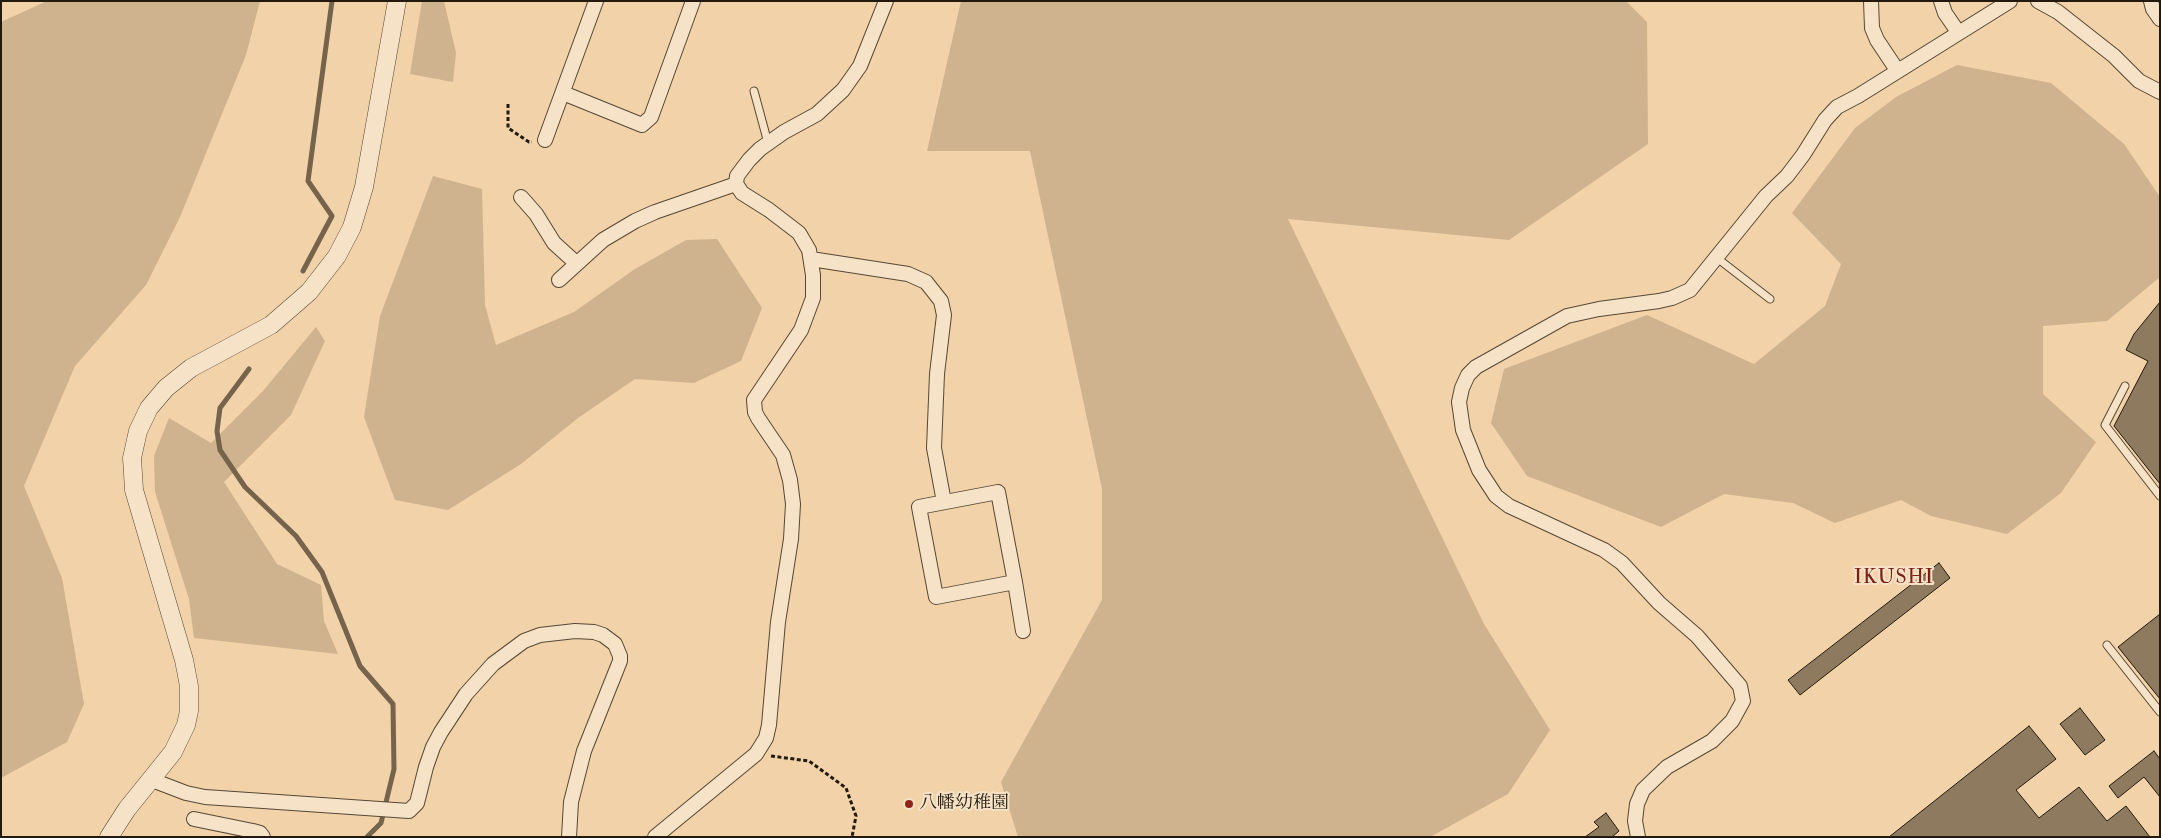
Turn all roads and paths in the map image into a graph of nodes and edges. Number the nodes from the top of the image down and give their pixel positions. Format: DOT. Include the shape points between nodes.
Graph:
graph roads {
  1 [pos="397,1"];
  2 [pos="596,1"];
  3 [pos="693,1"];
  4 [pos="886,1"];
  5 [pos="1871,1"];
  6 [pos="1941,1"];
  7 [pos="2010,1"];
  8 [pos="2038,1"];
  9 [pos="2151,1"];
  10 [pos="2160,19"];
  11 [pos="1958,32"];
  12 [pos="1897,70"];
  13 [pos="754,91"];
  14 [pos="2160,92"];
  15 [pos="563,94"];
  16 [pos="508,104"];
  17 [pos="546,140"];
  18 [pos="768,143"];
  19 [pos="736,184"];
  20 [pos="521,197"];
  21 [pos="1717,258"];
  22 [pos="811,259"];
  23 [pos="576,263"];
  24 [pos="558,280"];
  25 [pos="1770,299"];
  26 [pos="2125,386"];
  27 [pos="2160,496"];
  28 [pos="944,502"];
  29 [pos="1015,582"];
  30 [pos="1023,631"];
  31 [pos="2106,645"];
  32 [pos="2160,712"];
  33 [pos="756,754"];
  34 [pos="152,780"];
  35 [pos="194,818"];
  36 [pos="109,837"];
  37 [pos="263,837"];
  38 [pos="569,837"];
  39 [pos="655,837"];
  40 [pos="852,837"];
  41 [pos="1638,837"];
  1 -- 34 [label="street" via="364,187 352,227 337,256 308,292 271,325 191,368 172,383 149,408 138,432 132,458 134,490 184,660 189,697 186,725 179,742"];
  2 -- 15 [label="street"];
  3 -- 15 [label="street" via="651,116 642,125"];
  4 -- 18 [label="street" via="860,66 843,90 817,114"];
  5 -- 12 [label="street" via="1872,28"];
  6 -- 11 [label="street"];
  7 -- 11 [label="street"];
  8 -- 14 [label="street" via="2058,12 2140,81"];
  9 -- 10 [label="street"];
  11 -- 12 [label="street"];
  12 -- 21 [label="street" via="1837,107 1792,169"];
  13 -- 18 [label="lane"];
  15 -- 17 [label="street"];
  16 -- 17 [label="path" via="508,128 530,142"];
  18 -- 19 [label="street" via="749,160 737,176"];
  19 -- 22 [label="street" via="746,197 799,233"];
  19 -- 23 [label="street" via="635,221 603,240"];
  20 -- 23 [label="street" via="554,243"];
  21 -- 25 [label="lane"];
  21 -- 41 [label="street" via="1682,294 1659,301 1578,312 1542,328 1476,367 1468,375 1459,402 1463,430 1479,470 1496,496 1509,506 1604,550 1622,562 1659,603 1697,636 1740,686 1743,700 1732,721 1712,741 1667,767 1643,790 1636,812"];
  22 -- 28 [label="street" via="908,274 926,282 941,301 944,315 937,374 934,448"];
  22 -- 33 [label="street" via="814,287 801,330 754,400 758,418 783,456 793,504 769,725 766,738"];
  23 -- 24 [label="street"];
  26 -- 27 [label="lane" via="2105,426"];
  28 -- 29 [label="street" via="998,492"];
  28 -- 29 [label="street" via="919,507 936,597"];
  29 -- 30 [label="street"];
  31 -- 32 [label="lane"];
  33 -- 39 [label="street"];
  33 -- 40 [label="path" via="809,761 846,788 856,816"];
  34 -- 36 [label="street"];
  34 -- 38 [label="street" via="205,797 404,812 414,809 432,746 466,694 493,664 524,641 540,635 594,632 615,644 620,661 584,751 571,802"];
  35 -- 37 [label="street" via="253,830"];
}
